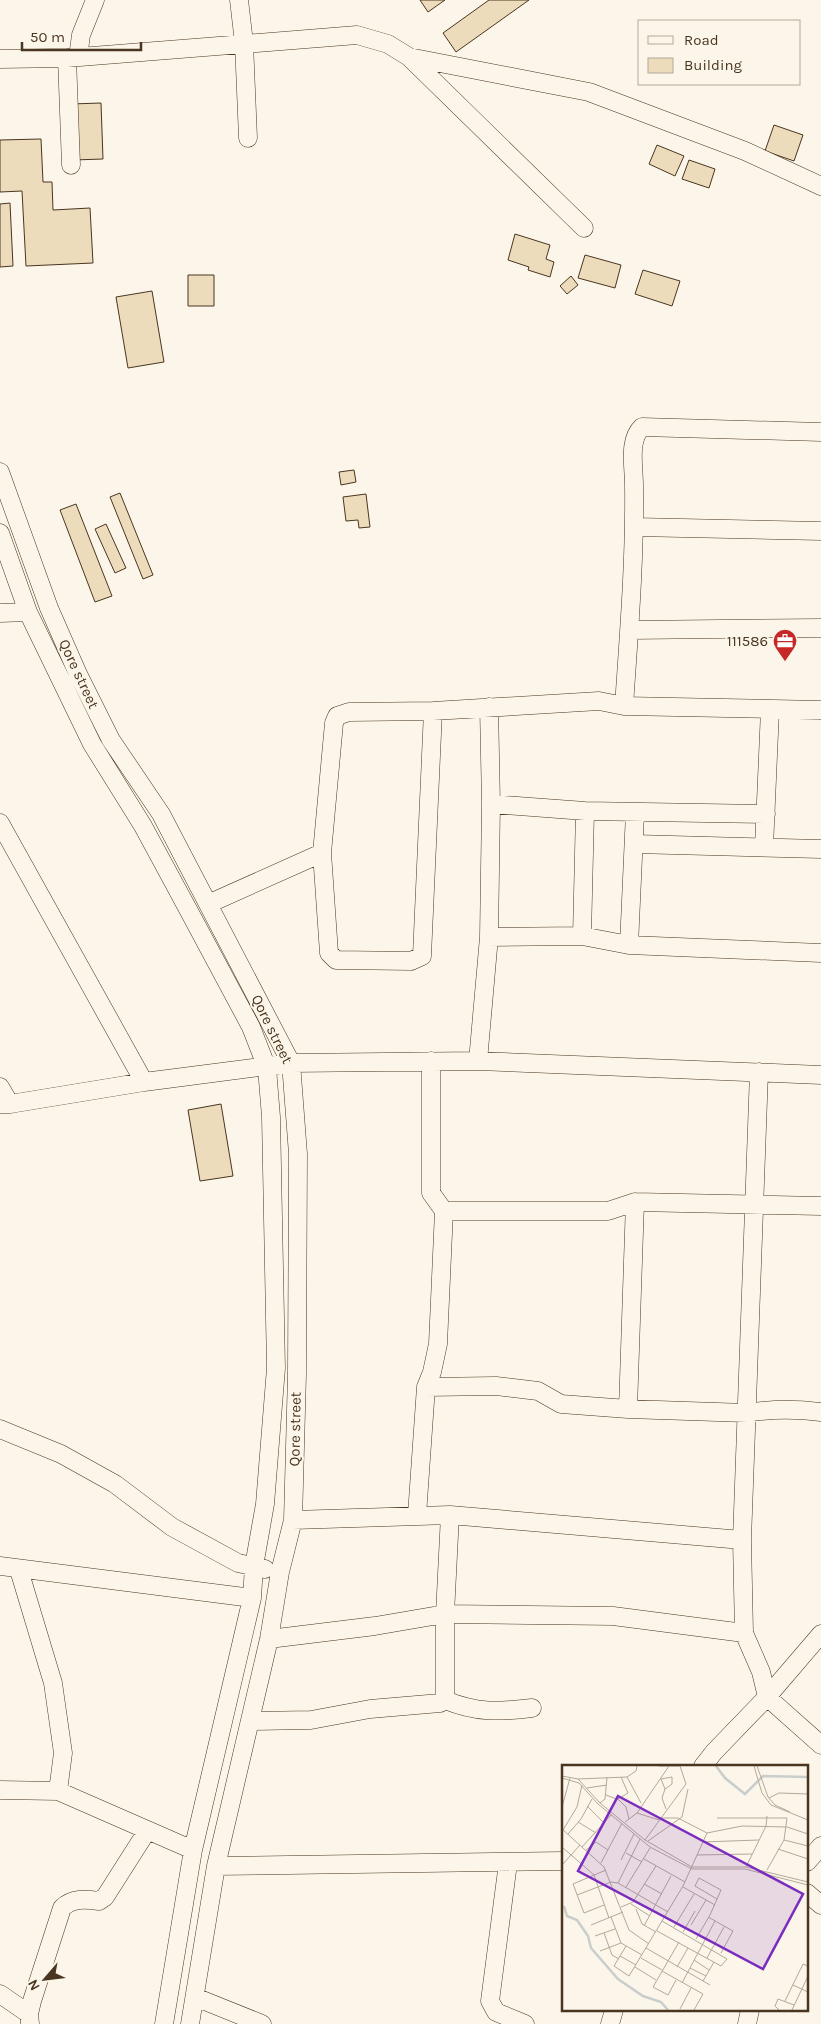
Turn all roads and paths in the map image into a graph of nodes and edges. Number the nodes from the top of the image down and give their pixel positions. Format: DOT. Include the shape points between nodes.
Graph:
graph roads {
  1 [pos="95,0"];
  2 [pos="239,0"];
  3 [pos="244,43"];
  4 [pos="409,57"];
  5 [pos="73,58"];
  6 [pos="0,59"];
  7 [pos="248,138"];
  8 [pos="71,165"];
  9 [pos="821,186"];
  10 [pos="584,228"];
  11 [pos="821,432"];
  12 [pos="0,472"];
  13 [pos="635,527"];
  14 [pos="821,531"];
  15 [pos="0,533"];
  16 [pos="28,612"];
  17 [pos="0,613"];
  18 [pos="821,628"];
  19 [pos="630,630"];
  20 [pos="489,706"];
  21 [pos="624,706"];
  22 [pos="770,710"];
  23 [pos="821,710"];
  24 [pos="432,711"];
  25 [pos="491,804"];
  26 [pos="585,811"];
  27 [pos="635,813"];
  28 [pos="766,814"];
  29 [pos="0,823"];
  30 [pos="635,844"];
  31 [pos="764,847"];
  32 [pos="821,849"];
  33 [pos="322,854"];
  34 [pos="208,904"];
  35 [pos="582,936"];
  36 [pos="490,937"];
  37 [pos="629,945"];
  38 [pos="821,953"];
  39 [pos="478,1060"];
  40 [pos="431,1061"];
  41 [pos="291,1063"];
  42 [pos="268,1068"];
  43 [pos="759,1072"];
  44 [pos="821,1075"];
  45 [pos="144,1082"];
  46 [pos="0,1087"];
  47 [pos="5,1104"];
  48 [pos="635,1202"];
  49 [pos="755,1205"];
  50 [pos="821,1206"];
  51 [pos="444,1211"];
  52 [pos="426,1387"];
  53 [pos="628,1409"];
  54 [pos="821,1412"];
  55 [pos="746,1413"];
  56 [pos="0,1429"];
  57 [pos="417,1515"];
  58 [pos="450,1516"];
  59 [pos="293,1520"];
  60 [pos="742,1540"];
  61 [pos="0,1566"];
  62 [pos="254,1566"];
  63 [pos="19,1570"];
  64 [pos="280,1572"];
  65 [pos="252,1598"];
  66 [pos="445,1614"];
  67 [pos="744,1633"];
  68 [pos="821,1634"];
  69 [pos="269,1639"];
  70 [pos="236,1668"];
  71 [pos="262,1672"];
  72 [pos="767,1697"];
  73 [pos="446,1700"];
  74 [pos="532,1708"];
  75 [pos="251,1721"];
  76 [pos="821,1745"];
  77 [pos="704,1765"];
  78 [pos="0,1790"];
  79 [pos="58,1791"];
  80 [pos="147,1831"];
  81 [pos="821,1846"];
  82 [pos="192,1850"];
  83 [pos="562,1861"];
  84 [pos="808,1861"];
  85 [pos="508,1863"];
  86 [pos="216,1866"];
  87 [pos="808,1894"];
  88 [pos="821,1905"];
  89 [pos="0,1994"];
  90 [pos="195,1997"];
  91 [pos="29,2019"];
  92 [pos="164,2024"];
  93 [pos="190,2024"];
  94 [pos="262,2024"];
  95 [pos="525,2024"];
  1 -- 5 [label="street"];
  2 -- 3 [label="street"];
  3 -- 4 [label="street" via="357,35 388,44"];
  3 -- 5 [label="street"];
  3 -- 7 [label="street"];
  4 -- 9 [label="street" via="589,92 744,151"];
  4 -- 10 [label="street"];
  5 -- 6 [label="street"];
  5 -- 8 [label="street"];
  11 -- 13 [label="street" via="642,427 636,432 634,445"];
  12 -- 34 [label="street, Qore street" via="49,608 78,674 111,740 161,814"];
  13 -- 14 [label="street"];
  13 -- 19 [label="street"];
  15 -- 16 [label="street, Qore street"];
  16 -- 17 [label="street"];
  16 -- 42 [label="street, Qore street" via="92,744 143,826 251,1027"];
  18 -- 19 [label="street"];
  19 -- 21 [label="street"];
  20 -- 21 [label="street" via="599,701"];
  20 -- 24 [label="street"];
  20 -- 25 [label="street"];
  21 -- 22 [label="street"];
  22 -- 23 [label="street"];
  22 -- 28 [label="street"];
  24 -- 33 [label="street" via="349,712 337,716"];
  24 -- 33 [label="street" via="422,956 411,961 346,961 336,960 329,953"];
  25 -- 26 [label="street"];
  25 -- 36 [label="street"];
  26 -- 27 [label="street"];
  26 -- 35 [label="street"];
  27 -- 28 [label="street"];
  27 -- 30 [label="street"];
  28 -- 31 [label="street"];
  29 -- 45 [label="street"];
  30 -- 31 [label="street"];
  30 -- 37 [label="street"];
  31 -- 32 [label="street"];
  33 -- 34 [label="street"];
  34 -- 41 [label="street, Qore street"];
  35 -- 36 [label="street"];
  35 -- 37 [label="street"];
  36 -- 39 [label="street"];
  37 -- 38 [label="street"];
  39 -- 40 [label="street"];
  39 -- 43 [label="street"];
  40 -- 41 [label="street"];
  40 -- 51 [label="street" via="431,1193"];
  41 -- 42 [label="street"];
  41 -- 59 [label="street, Qore street" via="298,1154"];
  42 -- 45 [label="street"];
  42 -- 62 [label="street, Qore street" via="276,1368 265,1504"];
  43 -- 44 [label="street"];
  43 -- 49 [label="street"];
  45 -- 47 [label="street"];
  46 -- 47 [label="street"];
  48 -- 49 [label="street"];
  48 -- 51 [label="street" via="608,1211"];
  48 -- 53 [label="street"];
  49 -- 50 [label="street"];
  49 -- 55 [label="street"];
  51 -- 52 [label="street" via="438,1344"];
  52 -- 53 [label="street" via="496,1386 538,1390 561,1404"];
  52 -- 57 [label="street"];
  53 -- 55 [label="street"];
  54 -- 55 [label="street" via="762,1410"];
  55 -- 60 [label="street"];
  56 -- 62 [label="street" via="69,1458 115,1484 172,1527 238,1563"];
  57 -- 58 [label="street"];
  57 -- 59 [label="street"];
  58 -- 60 [label="street"];
  58 -- 66 [label="street"];
  59 -- 64 [label="street, Qore street"];
  60 -- 67 [label="street"];
  61 -- 63 [label="street"];
  62 -- 64 [label="street"];
  62 -- 65 [label="street, Qore street"];
  63 -- 65 [label="street"];
  63 -- 79 [label="street" via="53,1683 63,1753"];
  64 -- 69 [label="street, Qore street"];
  65 -- 70 [label="street, Qore street"];
  66 -- 67 [label="street" via="613,1616"];
  66 -- 69 [label="street"];
  66 -- 73 [label="street"];
  67 -- 72 [label="street" via="761,1672"];
  68 -- 72 [label="street"];
  69 -- 71 [label="street, Qore street"];
  70 -- 71 [label="street"];
  70 -- 82 [label="street, Qore street"];
  71 -- 75 [label="street, Qore street"];
  72 -- 76 [label="street"];
  72 -- 77 [label="street"];
  73 -- 74 [label="street" via="488,1712"];
  73 -- 75 [label="street" via="310,1720"];
  75 -- 86 [label="street, Qore street"];
  78 -- 79 [label="street"];
  79 -- 80 [label="street"];
  80 -- 82 [label="street"];
  80 -- 91 [label="street" via="105,1896 99,1901 68,1902 62,1908"];
  81 -- 84 [label="street"];
  82 -- 92 [label="street, Qore street"];
  83 -- 85 [label="street"];
  85 -- 86 [label="street"];
  85 -- 95 [label="street" via="490,2001 496,2012"];
  86 -- 90 [label="street, Qore street"];
  87 -- 88 [label="street"];
  89 -- 91 [label="street"];
  90 -- 93 [label="street, Qore street"];
  90 -- 94 [label="street"];
}
